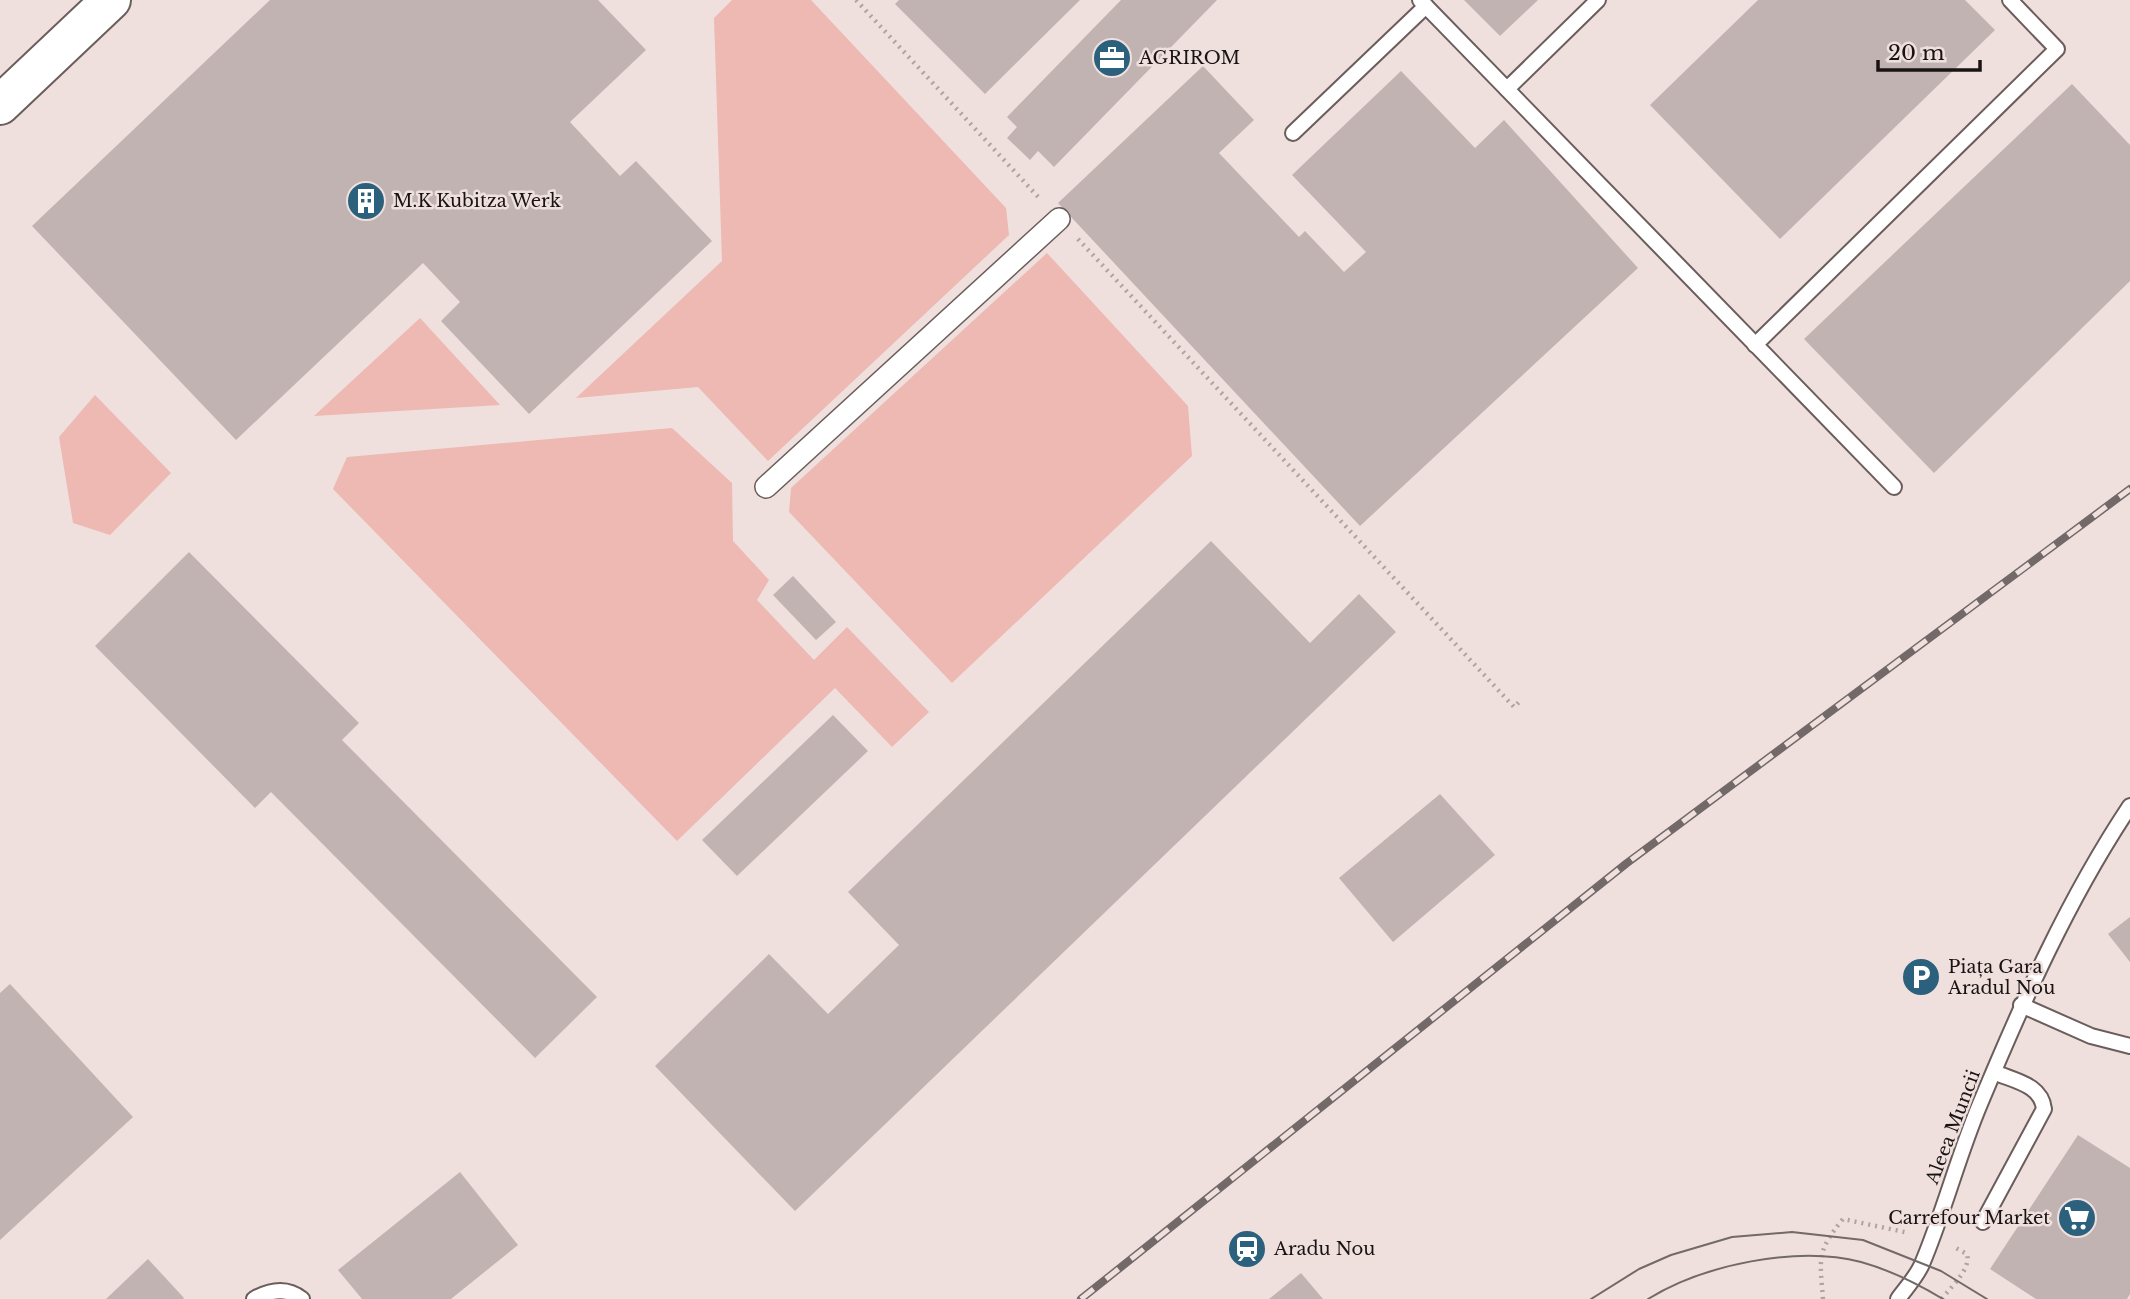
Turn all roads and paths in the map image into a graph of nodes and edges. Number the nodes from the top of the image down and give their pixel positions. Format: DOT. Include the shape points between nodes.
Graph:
graph roads {
  1 [pos="111,0"];
  2 [pos="856,0"];
  3 [pos="1598,0"];
  4 [pos="2010,0"];
  5 [pos="1423,3"];
  6 [pos="1507,89"];
  7 [pos="0,105"];
  8 [pos="1293,133"];
  9 [pos="1059,219"];
  10 [pos="1755,345"];
  11 [pos="766,487"];
  12 [pos="1894,487"];
  13 [pos="1522,699"];
  14 [pos="2130,806"];
  15 [pos="2021,1004"];
  16 [pos="2130,1046"];
  17 [pos="1994,1072"];
  18 [pos="1983,1222"];
  19 [pos="1933,1239"];
  20 [pos="254,1299"];
  21 [pos="302,1299"];
  22 [pos="1822,1299"];
  23 [pos="1898,1299"];
  24 [pos="1942,1299"];
  1 -- 7 [label="main road"];
  2 -- 9 [label="path"];
  3 -- 6 [label="lane"];
  4 -- 10 [label="lane" via="2057,49"];
  5 -- 6 [label="lane"];
  5 -- 8 [label="lane"];
  6 -- 10 [label="lane"];
  9 -- 11 [label="street"];
  9 -- 13 [label="path" via="1514,706"];
  10 -- 12 [label="lane"];
  14 -- 15 [label="lane, Aleea Muncii" via="2097,855"];
  15 -- 16 [label="lane" via="2091,1036"];
  15 -- 17 [label="lane, Aleea Muncii"];
  17 -- 18 [label="lane" via="2036,1089 2044,1109"];
  17 -- 19 [label="lane, Aleea Muncii"];
  19 -- 22 [label="path" via="1843,1219 1819,1257"];
  19 -- 23 [label="lane, Aleea Muncii"];
  19 -- 24 [label="path" via="1967,1254 1969,1261"];
  20 -- 21 [label="lane" via="280,1290"];
}
